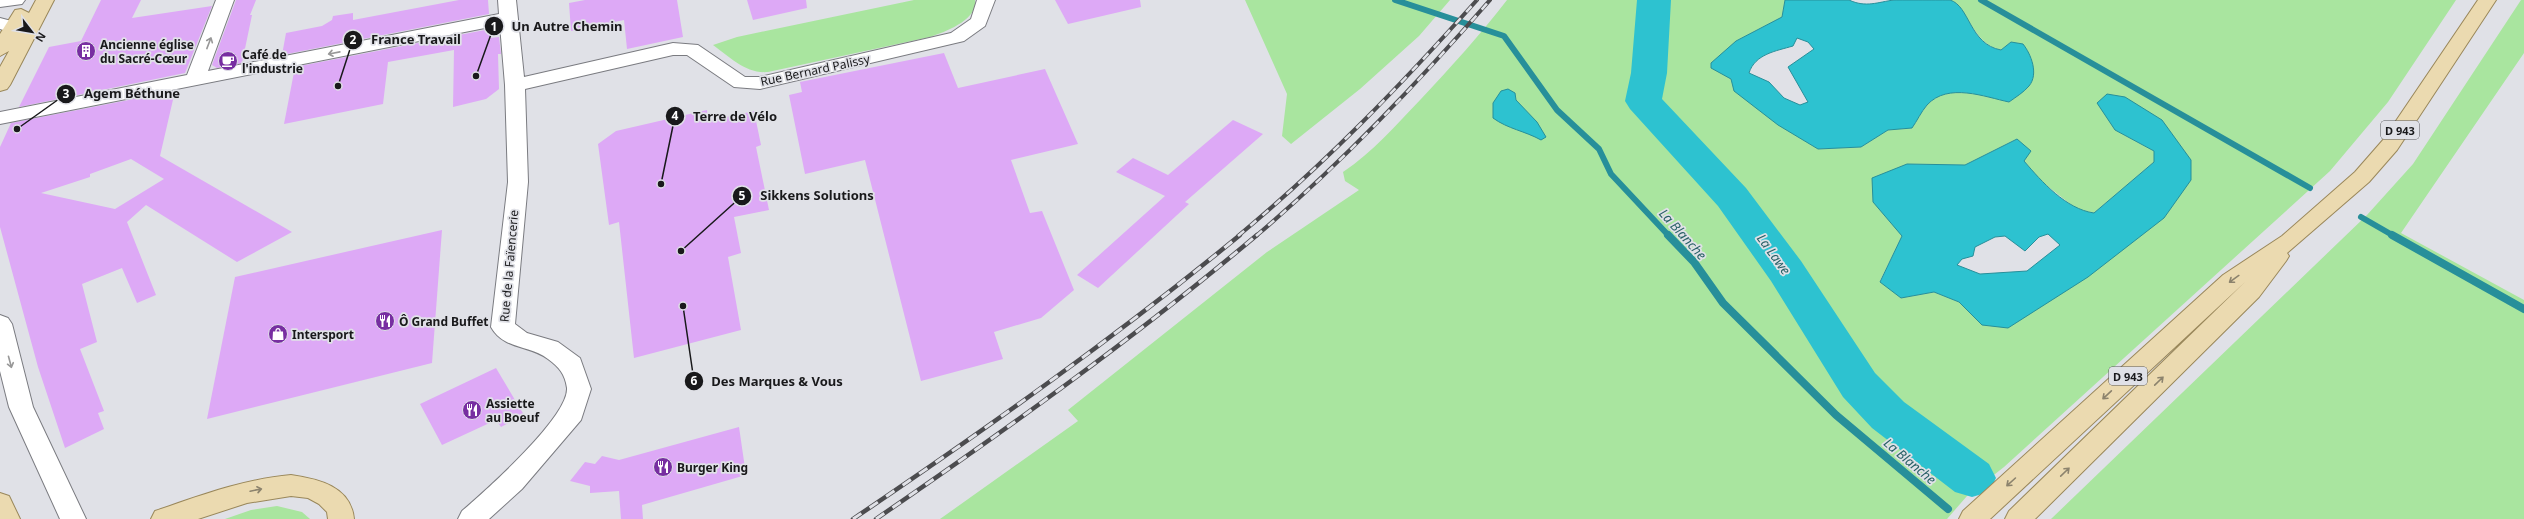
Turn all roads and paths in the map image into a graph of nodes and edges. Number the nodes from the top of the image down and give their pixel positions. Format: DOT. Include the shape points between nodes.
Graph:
graph roads {
  1 [pos="16,0"];
  2 [pos="30,0"];
  3 [pos="45,0"];
  4 [pos="225,0"];
  5 [pos="986,0"];
  6 [pos="2487,0"];
  7 [pos="0,2"];
  8 [pos="508,9"];
  9 [pos="6,25"];
  10 [pos="0,50"];
  11 [pos="194,80"];
  12 [pos="0,85"];
  13 [pos="515,85"];
  14 [pos="0,118"];
  15 [pos="2290,241"];
  16 [pos="0,324"];
  17 [pos="219,503"];
  18 [pos="0,504"];
  19 [pos="7,519"];
  20 [pos="73,519"];
  21 [pos="164,519"];
  22 [pos="197,519"];
  23 [pos="341,519"];
  24 [pos="471,519"];
  25 [pos="1972,519"];
  26 [pos="2018,519"];
  1 -- 7 [label="street"];
  2 -- 9 [label="main road"];
  3 -- 12 [label="main road"];
  11 -- 4 [label="street, one-way"];
  5 -- 13 [label="street, Rue Bernard Palissy" via="979,22 957,37 760,83 741,83 691,49 673,48"];
  6 -- 15 [label="main road, D 943" via="2390,145 2362,177"];
  8 -- 11 [label="street, one-way"];
  8 -- 13 [label="street, Rue de la Faïencerie"];
  9 -- 10 [label="main road"];
  11 -- 14 [label="street"];
  13 -- 24 [label="street, Rue de la Faïencerie" via="518,182 503,327 520,340 550,348 572,364 579,389 572,413 518,477"];
  15 -- 25 [label="main road, D 943, one-way" via="2231,281"];
  26 -- 15 [label="main road, D 943, one-way" via="2251,291"];
  16 -- 20 [label="street, one-way" via="22,407"];
  17 -- 21 [label="main road"];
  17 -- 22 [label="main road"];
  17 -- 23 [label="main road, one-way" via="247,492 270,487 305,487 321,491 333,500"];
  18 -- 19 [label="main road"];
}
